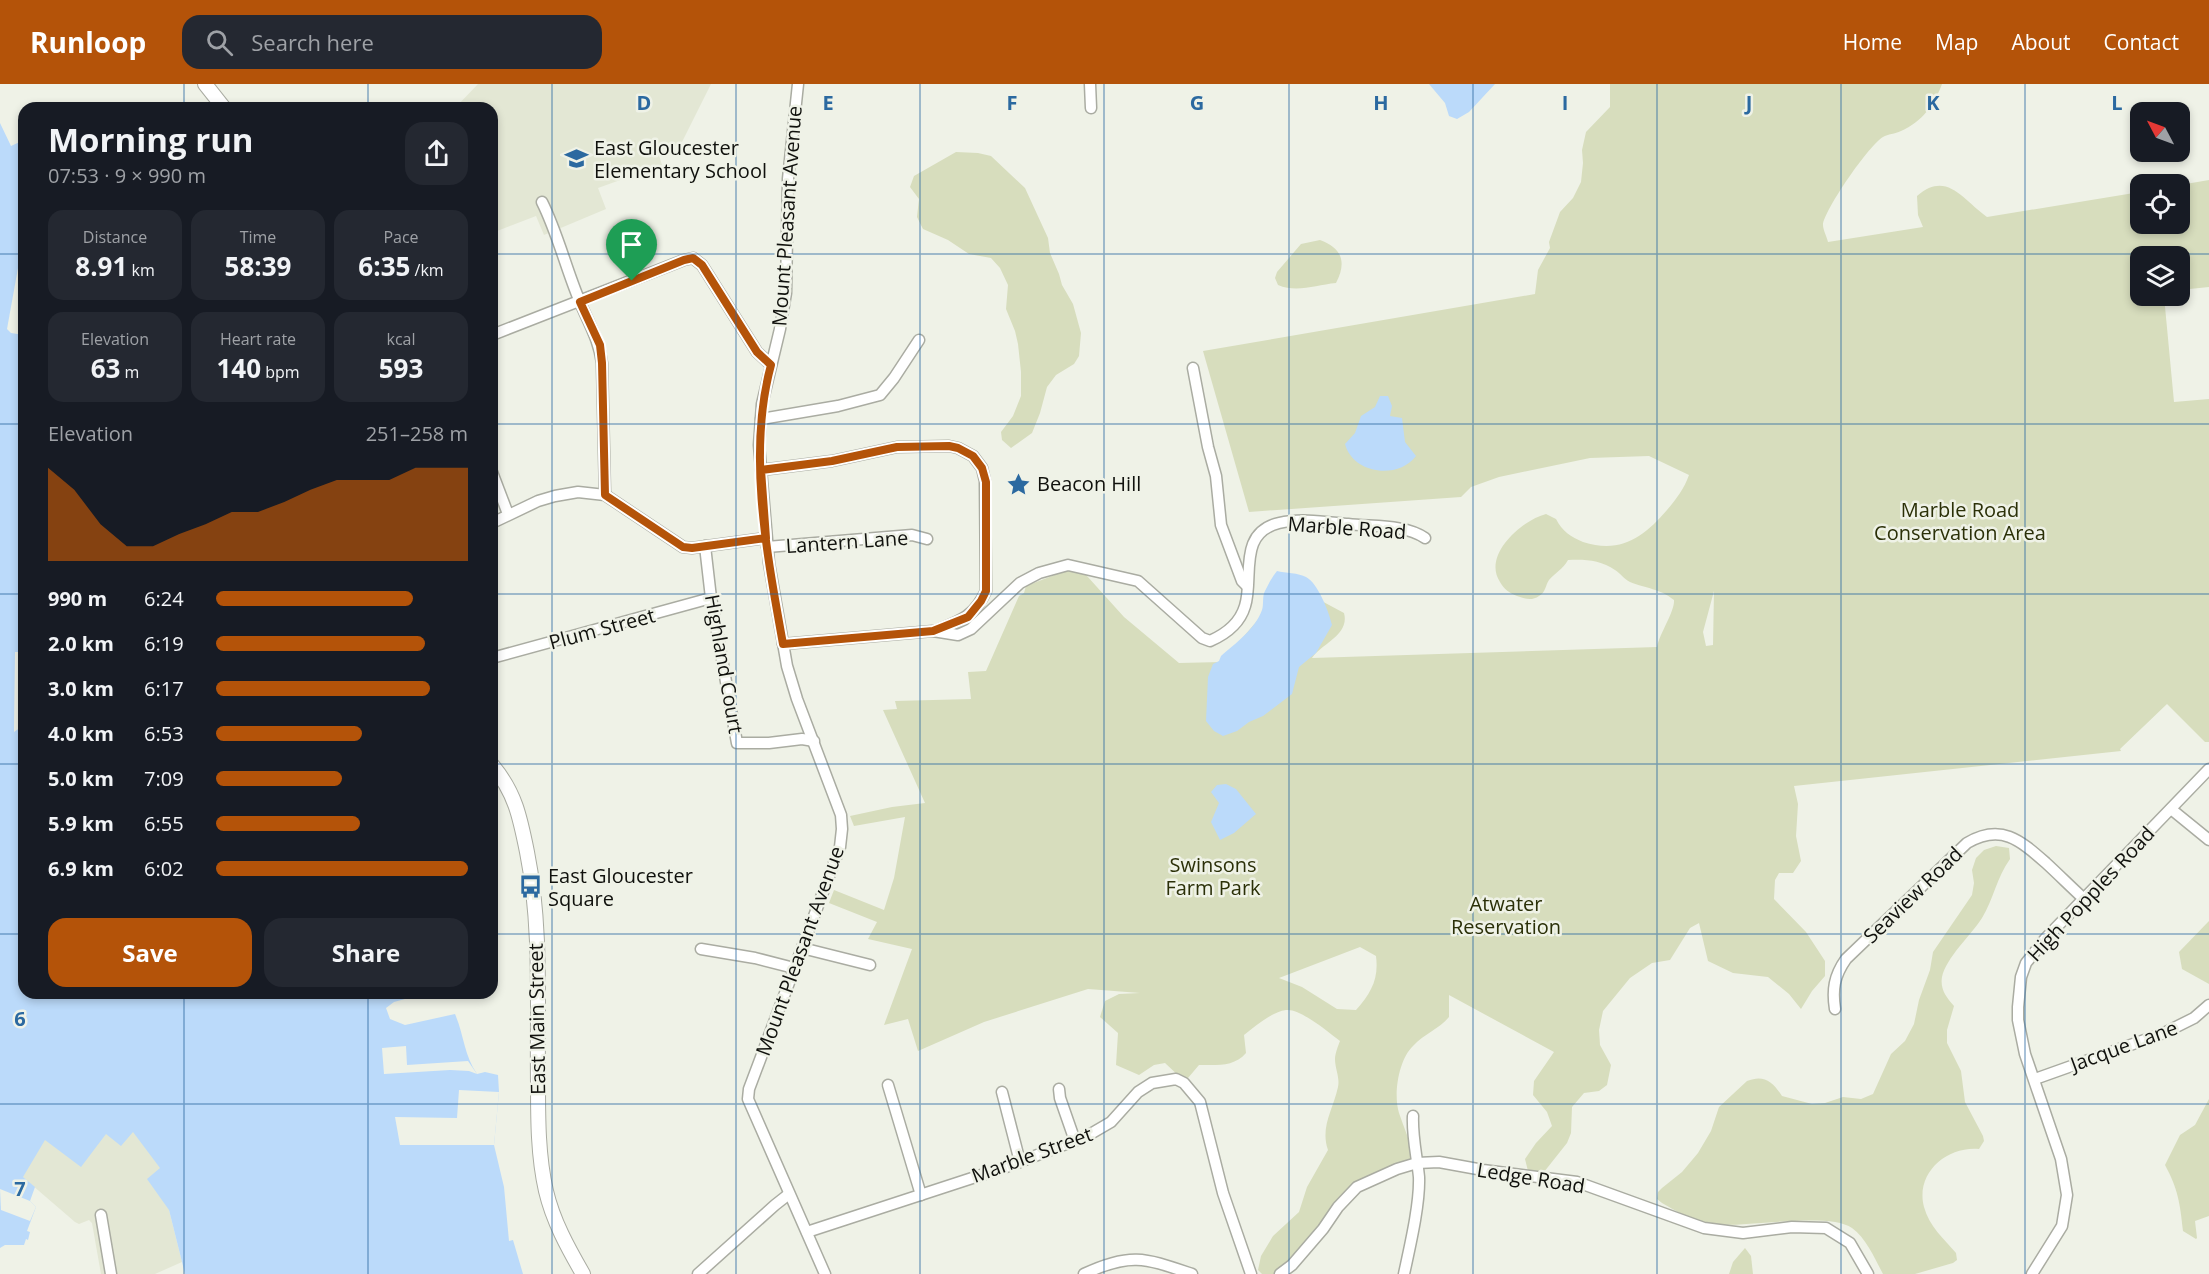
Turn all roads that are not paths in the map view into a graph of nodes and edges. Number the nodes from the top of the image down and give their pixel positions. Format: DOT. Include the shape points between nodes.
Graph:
graph roads {
  1 [pos="205,84"];
  2 [pos="798,84"];
  3 [pos="1090,84"];
  4 [pos="219,102"];
  5 [pos="1092,108"];
  6 [pos="542,202"];
  7 [pos="580,302"];
  8 [pos="498,333"];
  9 [pos="919,340"];
  10 [pos="771,365"];
  11 [pos="1193,368"];
  12 [pos="760,419"];
  13 [pos="761,470"];
  14 [pos="498,489"];
  15 [pos="605,495"];
  16 [pos="507,514"];
  17 [pos="498,519"];
  18 [pos="1425,538"];
  19 [pos="927,539"];
  20 [pos="766,543"];
  21 [pos="705,546"];
  22 [pos="1247,586"];
  23 [pos="711,598"];
  24 [pos="933,631"];
  25 [pos="783,644"];
  26 [pos="498,656"];
  27 [pos="814,741"];
  28 [pos="2209,769"];
  29 [pos="498,774"];
  30 [pos="2171,809"];
  31 [pos="2209,840"];
  32 [pos="2084,899"];
  33 [pos="802,948"];
  34 [pos="701,950"];
  35 [pos="870,964"];
  36 [pos="794,968"];
  37 [pos="2209,1005"];
  38 [pos="1835,1009"];
  39 [pos="2035,1079"];
  40 [pos="888,1085"];
  41 [pos="1059,1089"];
  42 [pos="1002,1092"];
  43 [pos="1413,1116"];
  44 [pos="1075,1141"];
  45 [pos="1020,1161"];
  46 [pos="1417,1163"];
  47 [pos="789,1194"];
  48 [pos="921,1195"];
  49 [pos="101,1215"];
  50 [pos="807,1232"];
  51 [pos="111,1274"];
  52 [pos="583,1274"];
  53 [pos="698,1274"];
  54 [pos="825,1274"];
  55 [pos="1084,1274"];
  56 [pos="1192,1274"];
  57 [pos="1251,1274"];
  58 [pos="1280,1274"];
  59 [pos="1404,1274"];
  60 [pos="1868,1274"];
  61 [pos="2032,1274"];
  1 -- 4 [label="main road"];
  2 -- 10 [label="street, Mount Pleasant Avenue" via="789,179 786,293"];
  3 -- 5 [label="street"];
  6 -- 7 [label="street"];
  7 -- 8 [label="street"];
  7 -- 10 [label="street" via="693,258 702,265 757,352"];
  7 -- 15 [label="street" via="600,345"];
  9 -- 12 [label="street" via="880,395"];
  10 -- 12 [label="street, Mount Pleasant Avenue"];
  11 -- 22 [label="street" via="1216,476 1221,525"];
  12 -- 13 [label="street, Mount Pleasant Avenue"];
  13 -- 20 [label="street, Mount Pleasant Avenue"];
  13 -- 24 [label="street" via="897,447 949,446 973,456 986,482 986,591 968,617"];
  14 -- 16 [label="street"];
  15 -- 16 [label="street" via="578,492 555,496"];
  15 -- 21 [label="street, Lantern Lane" via="683,547"];
  16 -- 17 [label="street"];
  18 -- 22 [label="street, Marble Road" via="1403,529 1302,521 1279,523 1264,530 1252,546"];
  19 -- 20 [label="street, Lantern Lane" via="912,535"];
  20 -- 21 [label="street, Lantern Lane"];
  20 -- 25 [label="street, Mount Pleasant Avenue"];
  21 -- 23 [label="street, Highland Court"];
  22 -- 24 [label="street, Marble Road" via="1246,604 1238,620 1210,641 1138,581 1068,565 1020,582 971,629 958,635"];
  23 -- 26 [label="street, Plum Street"];
  23 -- 27 [label="street, Highland Court" via="737,742"];
  24 -- 25 [label="street, Marble Road"];
  25 -- 27 [label="street, Mount Pleasant Avenue" via="794,691"];
  27 -- 33 [label="street, Mount Pleasant Avenue" via="843,829 840,847"];
  28 -- 30 [label="street, High Popples Road"];
  29 -- 52 [label="main road, East Main Street" via="515,800 535,897 538,1133 546,1191 555,1220"];
  30 -- 31 [label="street"];
  30 -- 32 [label="street, High Popples Road"];
  32 -- 38 [label="street, Seaview Road" via="2014,838 1995,833 1975,838 1846,959 1832,991"];
  32 -- 39 [label="street, High Popples Road" via="2033,952 2021,977 2019,1020 2025,1054"];
  33 -- 35 [label="street"];
  33 -- 36 [label="street, Mount Pleasant Avenue"];
  34 -- 36 [label="street"];
  36 -- 47 [label="street, Mount Pleasant Avenue" via="748,1099"];
  37 -- 39 [label="street, Jacque Lane" via="2194,1018 2164,1033"];
  39 -- 61 [label="street, High Popples Road" via="2061,1159 2067,1195 2058,1234"];
  40 -- 48 [label="street"];
  41 -- 44 [label="street"];
  42 -- 45 [label="street"];
  43 -- 46 [label="street"];
  44 -- 45 [label="street, Marble Street"];
  44 -- 57 [label="street, Marble Street" via="1101,1130 1152,1083 1176,1079 1184,1083 1200,1102 1223,1193"];
  45 -- 48 [label="street, Marble Street"];
  46 -- 58 [label="street, Ledge Road" via="1356,1187 1292,1265"];
  46 -- 59 [label="street" via="1419,1178"];
  46 -- 60 [label="street, Ledge Road" via="1439,1162 1577,1182 1704,1228 1743,1233 1792,1227 1826,1228 1850,1243"];
  47 -- 50 [label="street, Mount Pleasant Avenue"];
  47 -- 53 [label="street"];
  48 -- 50 [label="street, Marble Street"];
  49 -- 51 [label="street"];
  50 -- 54 [label="street, Mount Pleasant Avenue"];
  55 -- 56 [label="street" via="1131,1259 1157,1261"];
}
